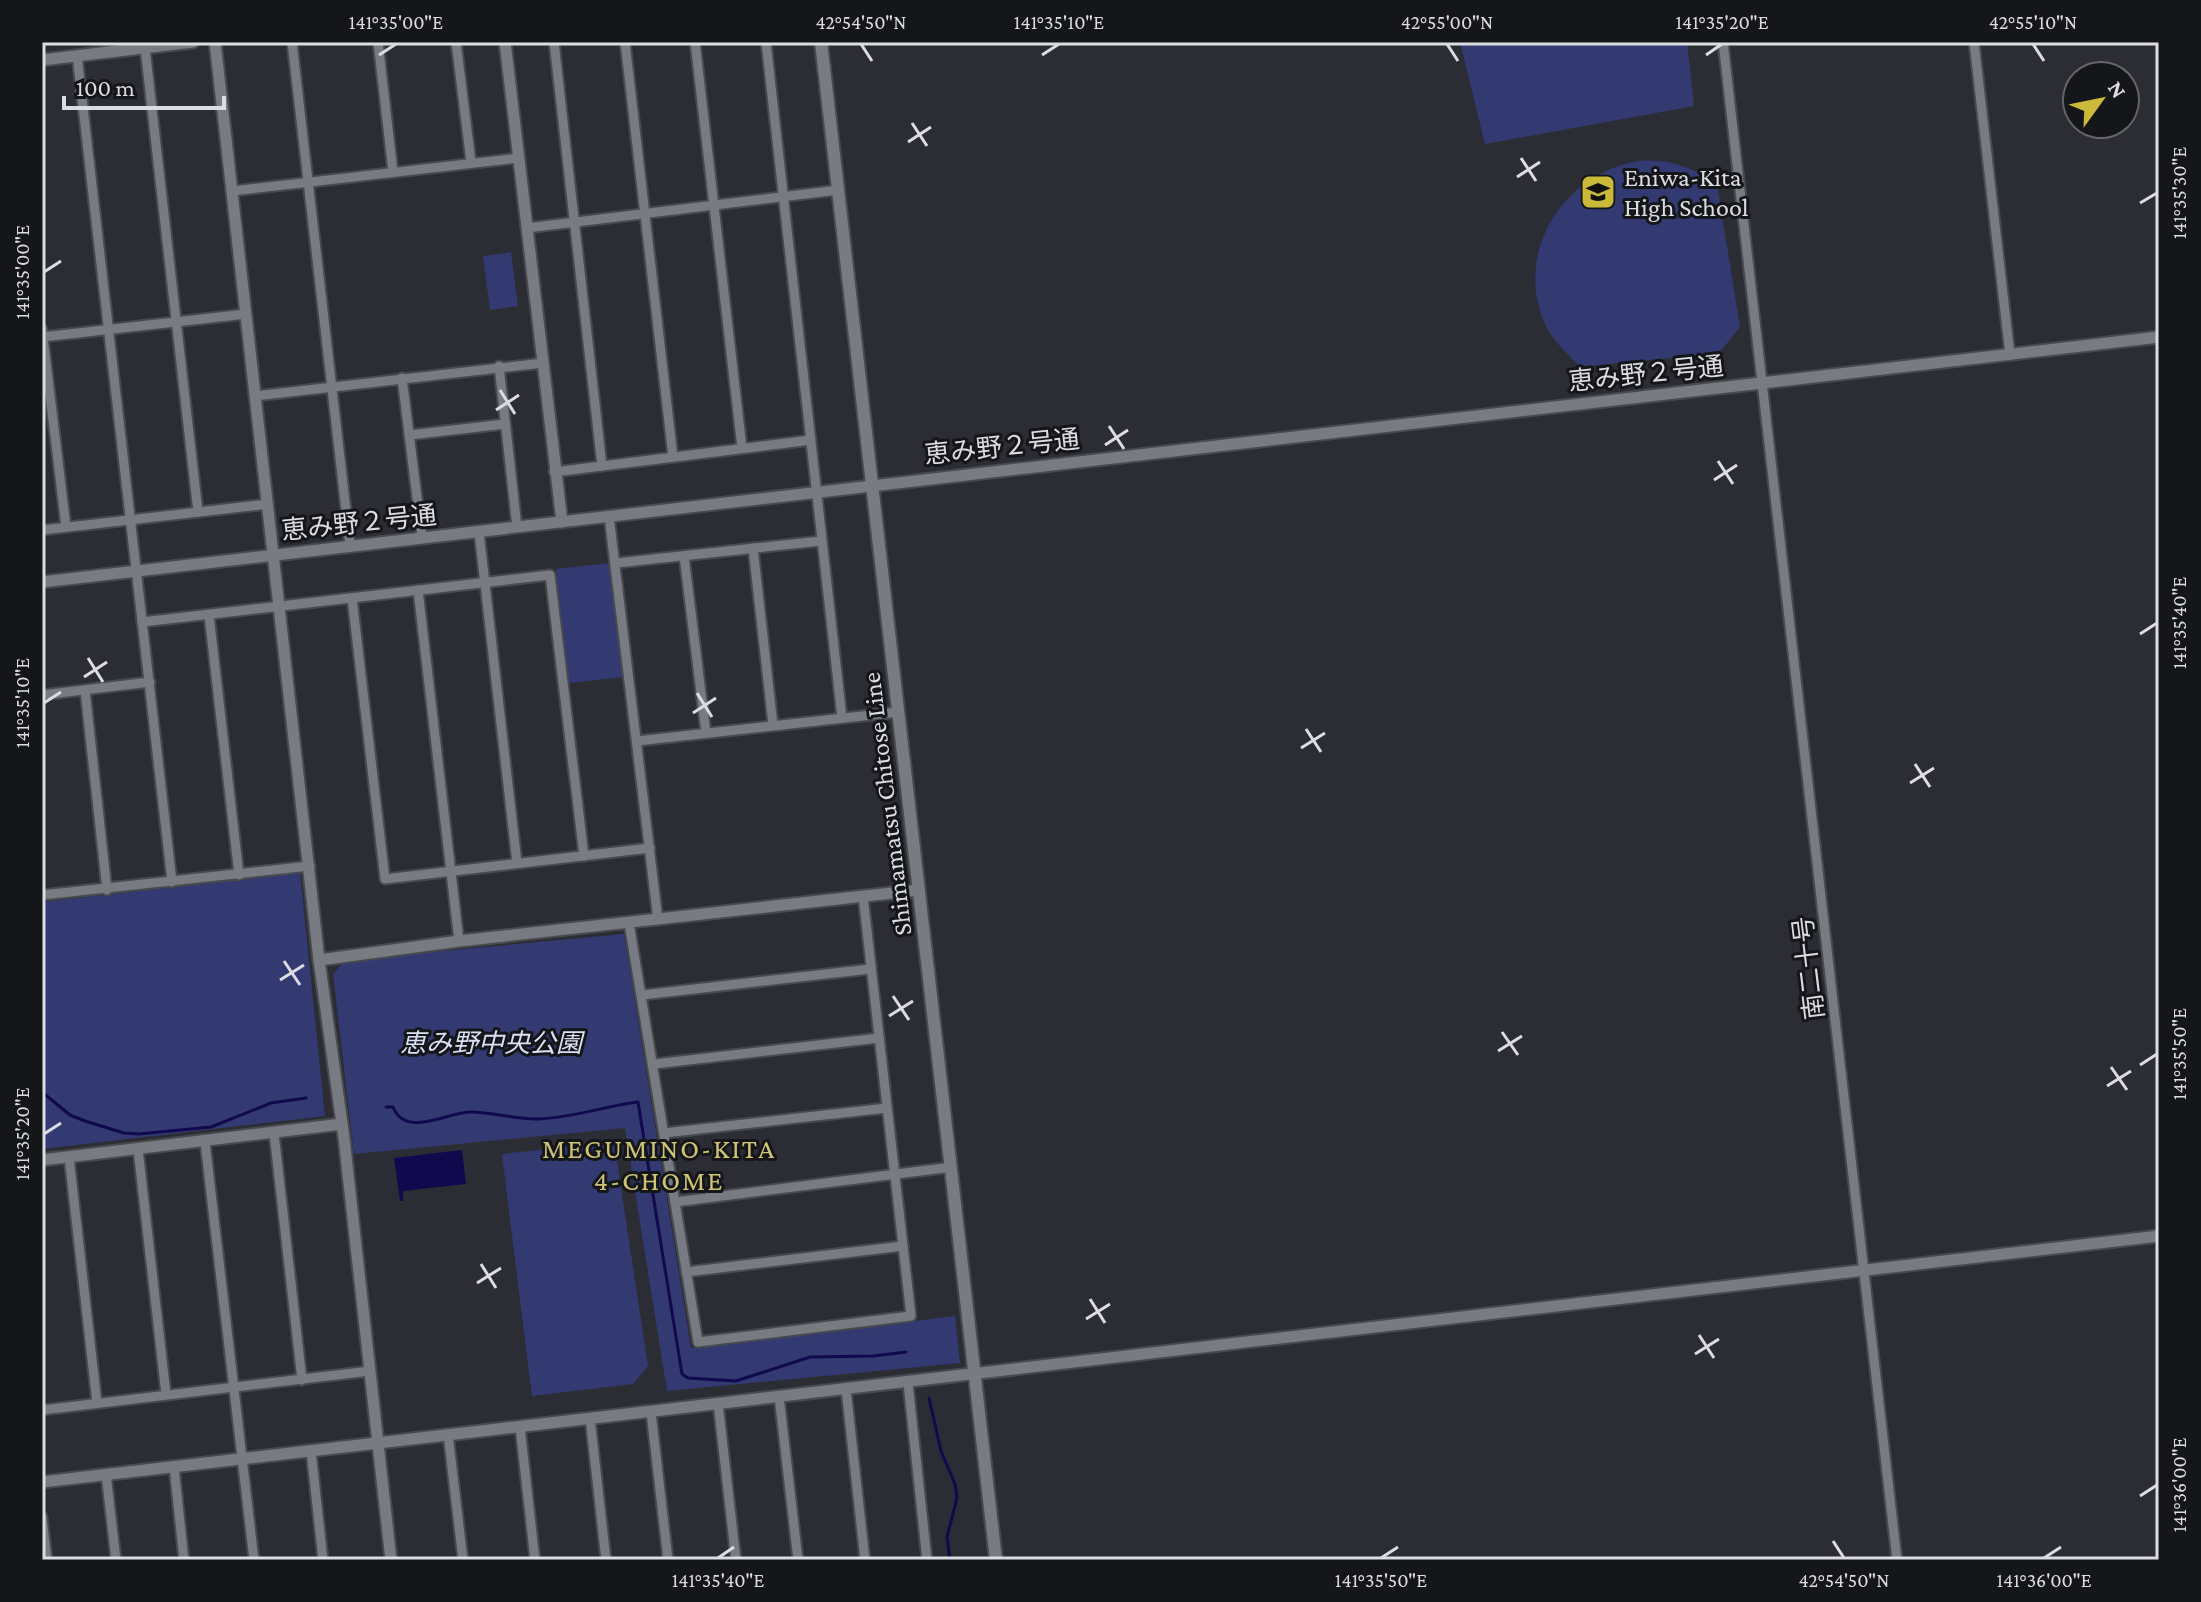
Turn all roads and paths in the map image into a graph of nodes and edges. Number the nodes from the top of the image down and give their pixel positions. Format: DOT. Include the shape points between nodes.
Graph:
graph roads {
  1 [pos="193,42"];
  2 [pos="215,42"];
  3 [pos="292,42"];
  4 [pos="378,42"];
  5 [pos="456,42"];
  6 [pos="505,42"];
  7 [pos="554,42"];
  8 [pos="625,42"];
  9 [pos="695,42"];
  10 [pos="766,42"];
  11 [pos="821,42"];
  12 [pos="1723,42"];
  13 [pos="1974,42"];
  14 [pos="145,48"];
  15 [pos="77,55"];
  16 [pos="42,60"];
  17 [pos="519,158"];
  18 [pos="471,162"];
  19 [pos="393,172"];
  20 [pos="308,181"];
  21 [pos="838,190"];
  22 [pos="232,191"];
  23 [pos="784,197"];
  24 [pos="714,205"];
  25 [pos="644,212"];
  26 [pos="574,222"];
  27 [pos="527,228"];
  28 [pos="246,314"];
  29 [pos="176,322"];
  30 [pos="42,329"];
  31 [pos="109,330"];
  32 [pos="42,337"];
  33 [pos="2159,337"];
  34 [pos="2009,347"];
  35 [pos="543,363"];
  36 [pos="499,366"];
  37 [pos="402,378"];
  38 [pos="1763,383"];
  39 [pos="333,387"];
  40 [pos="255,396"];
  41 [pos="505,424"];
  42 [pos="409,435"];
  43 [pos="811,440"];
  44 [pos="742,448"];
  45 [pos="673,457"];
  46 [pos="602,466"];
  47 [pos="554,472"];
  48 [pos="873,484"];
  49 [pos="817,491"];
  50 [pos="268,504"];
  51 [pos="198,512"];
  52 [pos="609,516"];
  53 [pos="131,521"];
  54 [pos="562,522"];
  55 [pos="66,527"];
  56 [pos="517,527"];
  57 [pos="42,530"];
  58 [pos="479,532"];
  59 [pos="422,537"];
  60 [pos="821,541"];
  61 [pos="350,545"];
  62 [pos="753,548"];
  63 [pos="274,554"];
  64 [pos="684,556"];
  65 [pos="616,563"];
  66 [pos="137,571"];
  67 [pos="484,581"];
  68 [pos="42,582"];
  69 [pos="418,590"];
  70 [pos="352,598"];
  71 [pos="280,606"];
  72 [pos="209,615"];
  73 [pos="142,622"];
  74 [pos="150,682"];
  75 [pos="85,690"];
  76 [pos="42,695"];
  77 [pos="898,712"];
  78 [pos="842,718"];
  79 [pos="773,725"];
  80 [pos="706,733"];
  81 [pos="637,741"];
  82 [pos="650,848"];
  83 [pos="584,856"];
  84 [pos="517,863"];
  85 [pos="310,866"];
  86 [pos="452,871"];
  87 [pos="239,875"];
  88 [pos="172,882"];
  89 [pos="107,890"];
  90 [pos="919,890"];
  91 [pos="42,895"];
  92 [pos="863,896"];
  93 [pos="658,920"];
  94 [pos="629,923"];
  95 [pos="459,941"];
  96 [pos="319,960"];
  97 [pos="870,969"];
  98 [pos="642,995"];
  99 [pos="879,1038"];
  100 [pos="654,1064"];
  101 [pos="887,1108"];
  102 [pos="342,1124"];
  103 [pos="274,1133"];
  104 [pos="664,1133"];
  105 [pos="205,1142"];
  106 [pos="138,1149"];
  107 [pos="69,1157"];
  108 [pos="42,1160"];
  109 [pos="952,1167"];
  110 [pos="895,1176"];
  111 [pos="675,1202"];
  112 [pos="2159,1236"];
  113 [pos="903,1246"];
  114 [pos="1865,1270"];
  115 [pos="686,1272"];
  116 [pos="370,1371"];
  117 [pos="973,1375"];
  118 [pos="302,1380"];
  119 [pos="908,1383"];
  120 [pos="234,1387"];
  121 [pos="846,1389"];
  122 [pos="166,1394"];
  123 [pos="779,1396"];
  124 [pos="97,1403"];
  125 [pos="718,1403"];
  126 [pos="42,1410"];
  127 [pos="651,1412"];
  128 [pos="590,1418"];
  129 [pos="520,1427"];
  130 [pos="448,1434"];
  131 [pos="378,1443"];
  132 [pos="311,1451"];
  133 [pos="243,1457"];
  134 [pos="174,1467"];
  135 [pos="106,1474"];
  136 [pos="42,1482"];
  137 [pos="42,1517"];
  138 [pos="47,1560"];
  139 [pos="116,1560"];
  140 [pos="184,1560"];
  141 [pos="254,1560"];
  142 [pos="323,1560"];
  143 [pos="391,1560"];
  144 [pos="463,1560"];
  145 [pos="535,1560"];
  146 [pos="606,1560"];
  147 [pos="668,1560"];
  148 [pos="736,1560"];
  149 [pos="798,1560"];
  150 [pos="865,1560"];
  151 [pos="927,1560"];
  152 [pos="996,1560"];
  153 [pos="1897,1560"];
  1 -- 14 [label="street"];
  2 -- 22 [label="street"];
  3 -- 20 [label="street"];
  4 -- 19 [label="street"];
  5 -- 18 [label="street"];
  6 -- 17 [label="street"];
  7 -- 26 [label="street"];
  8 -- 25 [label="street"];
  9 -- 24 [label="street"];
  10 -- 23 [label="street"];
  11 -- 21 [label="main road, Shimamatsu Chitose Line"];
  12 -- 38 [label="street, 南二十号"];
  13 -- 34 [label="street"];
  14 -- 15 [label="street"];
  14 -- 29 [label="street"];
  15 -- 16 [label="street"];
  15 -- 31 [label="street"];
  17 -- 18 [label="street"];
  17 -- 27 [label="street"];
  18 -- 19 [label="street"];
  19 -- 20 [label="street"];
  20 -- 22 [label="street"];
  20 -- 39 [label="street"];
  21 -- 23 [label="street"];
  21 -- 48 [label="main road, Shimamatsu Chitose Line"];
  22 -- 28 [label="street"];
  23 -- 24 [label="street"];
  23 -- 43 [label="street"];
  24 -- 25 [label="street"];
  24 -- 44 [label="street"];
  25 -- 26 [label="street"];
  25 -- 45 [label="street"];
  26 -- 27 [label="street"];
  26 -- 46 [label="street"];
  27 -- 35 [label="street"];
  28 -- 29 [label="street"];
  28 -- 40 [label="street"];
  29 -- 31 [label="street"];
  29 -- 51 [label="street"];
  30 -- 32 [label="street"];
  31 -- 32 [label="street"];
  31 -- 53 [label="street"];
  32 -- 55 [label="street"];
  33 -- 34 [label="street, 恵み野２号通"];
  34 -- 38 [label="street, 恵み野２号通"];
  35 -- 36 [label="street"];
  35 -- 47 [label="street"];
  36 -- 37 [label="street"];
  36 -- 41 [label="street"];
  37 -- 39 [label="street"];
  37 -- 42 [label="street"];
  38 -- 48 [label="street, 恵み野２号通"];
  38 -- 114 [label="street, 南二十号"];
  39 -- 40 [label="street"];
  39 -- 61 [label="street"];
  40 -- 50 [label="street"];
  41 -- 42 [label="street"];
  41 -- 56 [label="street"];
  42 -- 59 [label="street"];
  43 -- 44 [label="street"];
  43 -- 49 [label="street"];
  44 -- 45 [label="street"];
  45 -- 46 [label="street"];
  46 -- 47 [label="street"];
  47 -- 54 [label="street"];
  48 -- 49 [label="street, 恵み野２号通"];
  48 -- 77 [label="main road, Shimamatsu Chitose Line"];
  49 -- 52 [label="street, 恵み野２号通"];
  49 -- 60 [label="street"];
  50 -- 51 [label="street"];
  50 -- 63 [label="street"];
  51 -- 53 [label="street"];
  52 -- 54 [label="street, 恵み野２号通"];
  52 -- 65 [label="street"];
  53 -- 55 [label="street"];
  53 -- 66 [label="street"];
  54 -- 56 [label="street, 恵み野２号通"];
  55 -- 57 [label="street"];
  56 -- 58 [label="street, 恵み野２号通"];
  58 -- 59 [label="street, 恵み野２号通"];
  58 -- 67 [label="street"];
  59 -- 61 [label="street, 恵み野２号通"];
  60 -- 62 [label="street"];
  60 -- 78 [label="street"];
  61 -- 63 [label="street, 恵み野２号通"];
  62 -- 64 [label="street"];
  62 -- 79 [label="street"];
  63 -- 66 [label="street, 恵み野２号通"];
  63 -- 71 [label="street"];
  64 -- 65 [label="street"];
  64 -- 80 [label="street"];
  65 -- 81 [label="street"];
  66 -- 68 [label="street, 恵み野２号通"];
  66 -- 73 [label="street"];
  67 -- 69 [label="street"];
  67 -- 83 [label="street" via="550,575"];
  67 -- 84 [label="street"];
  69 -- 70 [label="street"];
  69 -- 86 [label="street"];
  70 -- 71 [label="street"];
  70 -- 86 [label="street" via="385,879"];
  71 -- 72 [label="street"];
  71 -- 85 [label="street"];
  72 -- 73 [label="street"];
  72 -- 87 [label="street"];
  73 -- 74 [label="street"];
  74 -- 75 [label="street"];
  74 -- 88 [label="street"];
  75 -- 76 [label="street"];
  75 -- 89 [label="street"];
  77 -- 78 [label="street"];
  77 -- 90 [label="main road, Shimamatsu Chitose Line"];
  78 -- 79 [label="street"];
  79 -- 80 [label="street"];
  80 -- 81 [label="street"];
  81 -- 82 [label="street"];
  82 -- 83 [label="street"];
  82 -- 93 [label="street"];
  83 -- 84 [label="street"];
  84 -- 86 [label="street"];
  85 -- 87 [label="street"];
  85 -- 96 [label="street"];
  86 -- 95 [label="street"];
  87 -- 88 [label="street"];
  88 -- 89 [label="street"];
  89 -- 91 [label="street"];
  90 -- 92 [label="street"];
  90 -- 109 [label="main road, Shimamatsu Chitose Line"];
  92 -- 93 [label="street"];
  92 -- 97 [label="street"];
  93 -- 94 [label="street"];
  94 -- 95 [label="street"];
  94 -- 98 [label="street"];
  95 -- 96 [label="street"];
  96 -- 102 [label="street"];
  97 -- 98 [label="street"];
  97 -- 99 [label="street"];
  98 -- 100 [label="street"];
  99 -- 100 [label="street"];
  99 -- 101 [label="street"];
  100 -- 104 [label="street"];
  101 -- 104 [label="street"];
  101 -- 110 [label="street"];
  102 -- 103 [label="street"];
  102 -- 116 [label="street"];
  103 -- 105 [label="street"];
  103 -- 118 [label="street"];
  104 -- 111 [label="street"];
  105 -- 106 [label="street"];
  105 -- 120 [label="street"];
  106 -- 107 [label="street"];
  106 -- 122 [label="street"];
  107 -- 108 [label="street"];
  107 -- 124 [label="street"];
  109 -- 110 [label="street"];
  109 -- 117 [label="main road, Shimamatsu Chitose Line"];
  110 -- 111 [label="street"];
  110 -- 113 [label="street"];
  111 -- 115 [label="street"];
  112 -- 114 [label="street"];
  113 -- 115 [label="street"];
  113 -- 115 [label="street" via="911,1316 744,1337 698,1342"];
  114 -- 117 [label="street"];
  114 -- 153 [label="street, 南二十号"];
  116 -- 118 [label="street"];
  116 -- 131 [label="street"];
  117 -- 119 [label="street"];
  117 -- 152 [label="main road, Shimamatsu Chitose Line"];
  118 -- 120 [label="street"];
  119 -- 121 [label="street"];
  119 -- 151 [label="street"];
  120 -- 122 [label="street"];
  120 -- 133 [label="street"];
  121 -- 123 [label="street"];
  121 -- 150 [label="street"];
  122 -- 124 [label="street"];
  123 -- 125 [label="street"];
  123 -- 149 [label="street"];
  124 -- 126 [label="street"];
  125 -- 127 [label="street"];
  125 -- 148 [label="street"];
  127 -- 128 [label="street"];
  127 -- 147 [label="street"];
  128 -- 129 [label="street"];
  128 -- 146 [label="street"];
  129 -- 130 [label="street"];
  129 -- 145 [label="street"];
  130 -- 131 [label="street"];
  130 -- 144 [label="street"];
  131 -- 132 [label="street"];
  131 -- 143 [label="street"];
  132 -- 133 [label="street"];
  132 -- 142 [label="street"];
  133 -- 134 [label="street"];
  133 -- 141 [label="street"];
  134 -- 135 [label="street"];
  134 -- 140 [label="street"];
  135 -- 136 [label="street"];
  135 -- 139 [label="street"];
  137 -- 138 [label="street"];
}
